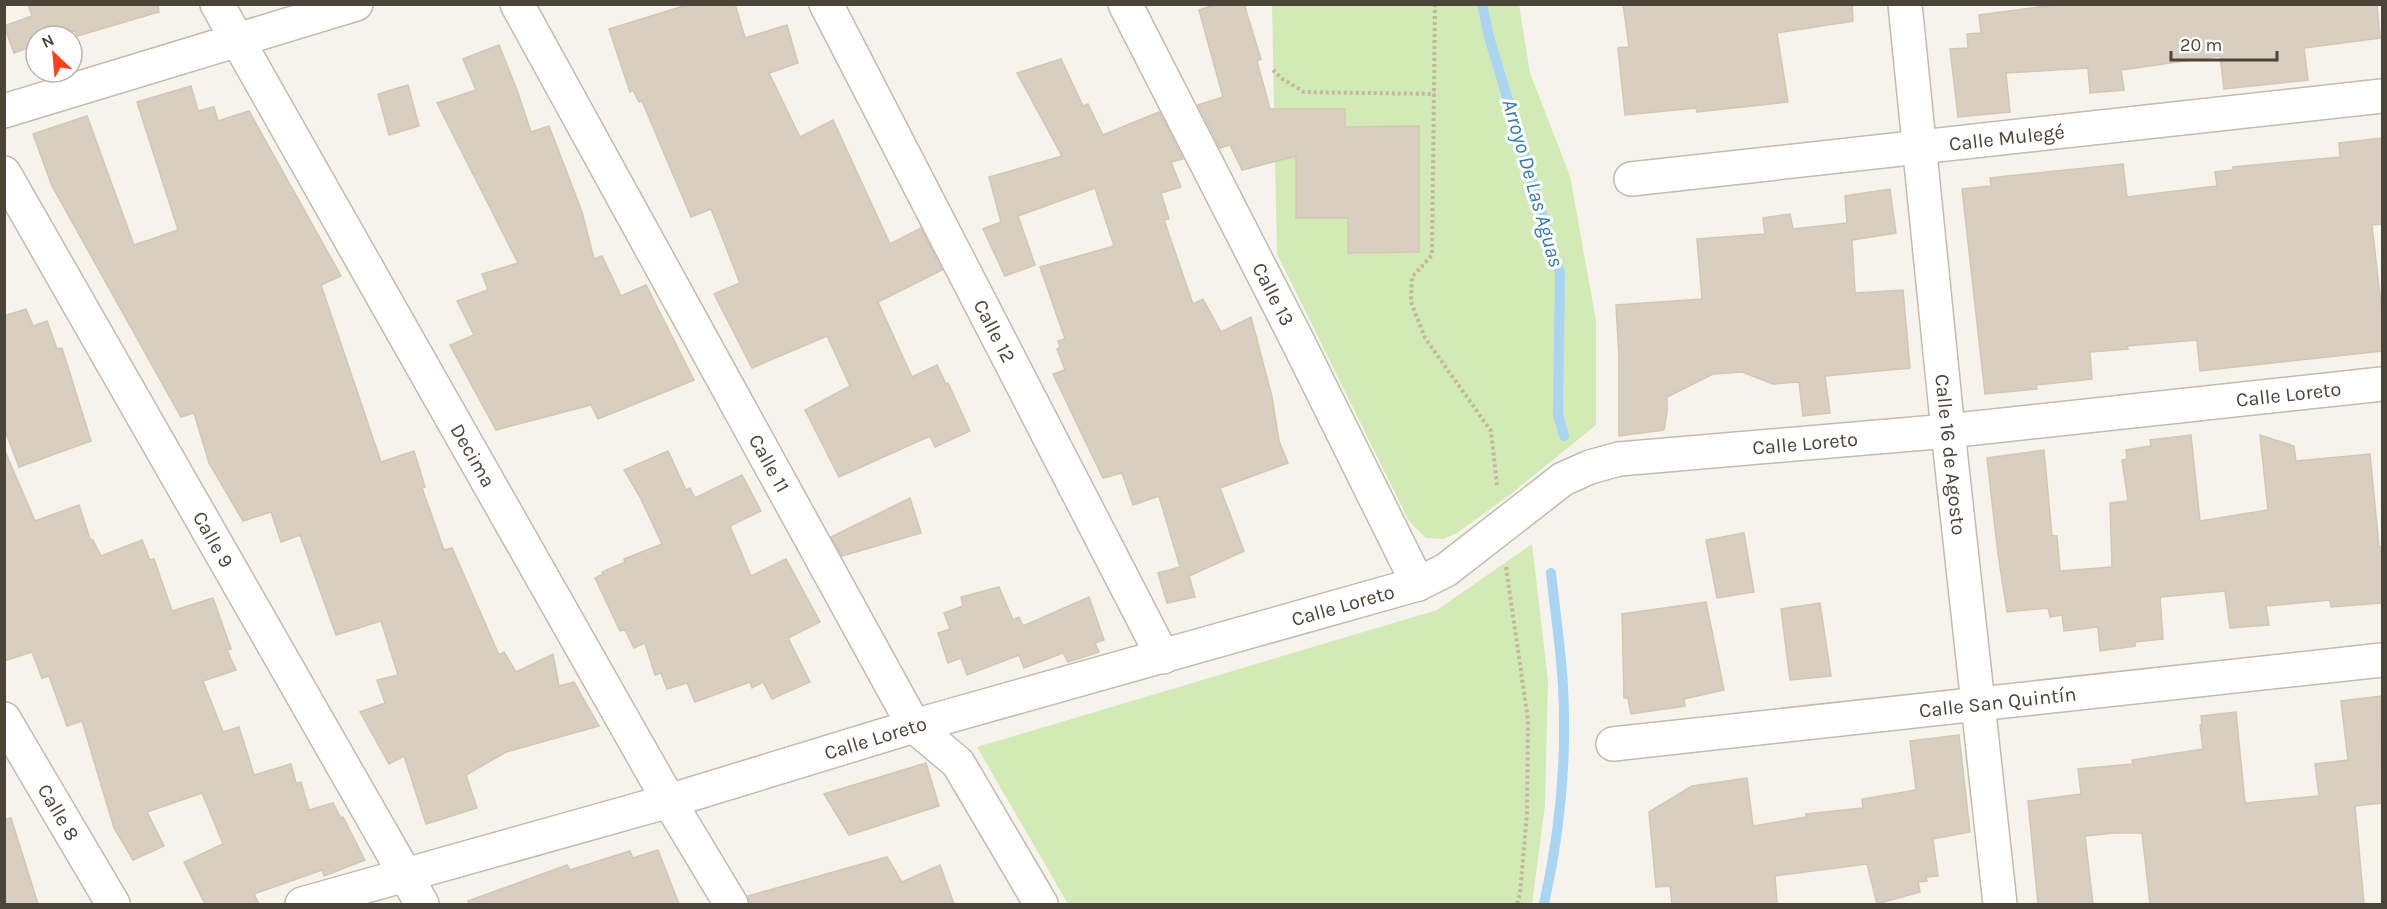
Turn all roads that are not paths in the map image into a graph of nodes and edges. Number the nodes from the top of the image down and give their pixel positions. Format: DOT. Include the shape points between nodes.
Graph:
graph roads {
  1 [pos="217,4"];
  2 [pos="356,4"];
  3 [pos="518,4"];
  4 [pos="826,4"];
  5 [pos="1125,4"];
  6 [pos="1905,4"];
  7 [pos="237,39"];
  8 [pos="2382,96"];
  9 [pos="4,111"];
  10 [pos="1919,146"];
  11 [pos="4,173"];
  12 [pos="1631,179"];
  13 [pos="2382,384"];
  14 [pos="1948,431"];
  15 [pos="1418,584"];
  16 [pos="1163,657"];
  17 [pos="2382,660"];
  18 [pos="1980,704"];
  19 [pos="4,719"];
  20 [pos="914,726"];
  21 [pos="1613,744"];
  22 [pos="669,801"];
  23 [pos="405,876"];
  24 [pos="112,904"];
  25 [pos="302,904"];
  26 [pos="422,904"];
  27 [pos="731,904"];
  28 [pos="1041,904"];
  29 [pos="2000,904"];
  1 -- 7 [label="street, Decima"];
  2 -- 7 [label="street"];
  3 -- 20 [label="street, Calle 11"];
  4 -- 16 [label="street, Calle 12"];
  5 -- 15 [label="street, Calle 13"];
  6 -- 10 [label="street, Calle 16 de Agosto"];
  7 -- 9 [label="street"];
  7 -- 22 [label="street, Decima"];
  8 -- 10 [label="street, Calle Mulegé"];
  10 -- 12 [label="street, Calle Mulegé"];
  10 -- 14 [label="street, Calle 16 de Agosto"];
  11 -- 23 [label="street, Calle 9"];
  13 -- 14 [label="street, Calle Loreto"];
  14 -- 15 [label="street, Calle Loreto" via="1619,459 1590,466 1563,479 1446,570"];
  14 -- 18 [label="street, Calle 16 de Agosto"];
  15 -- 16 [label="street, Calle Loreto"];
  16 -- 20 [label="street, Calle Loreto"];
  17 -- 18 [label="street, Calle San Quintín"];
  18 -- 21 [label="street, Calle San Quintín"];
  18 -- 29 [label="street, Calle 16 de Agosto"];
  19 -- 24 [label="street, Calle 8"];
  20 -- 22 [label="street, Calle Loreto"];
  20 -- 28 [label="street, Calle 11" via="958,763"];
  22 -- 23 [label="street, Calle Loreto"];
  22 -- 27 [label="street, Decima"];
  23 -- 25 [label="street, Calle Loreto"];
  23 -- 26 [label="street, Calle 9"];
}
